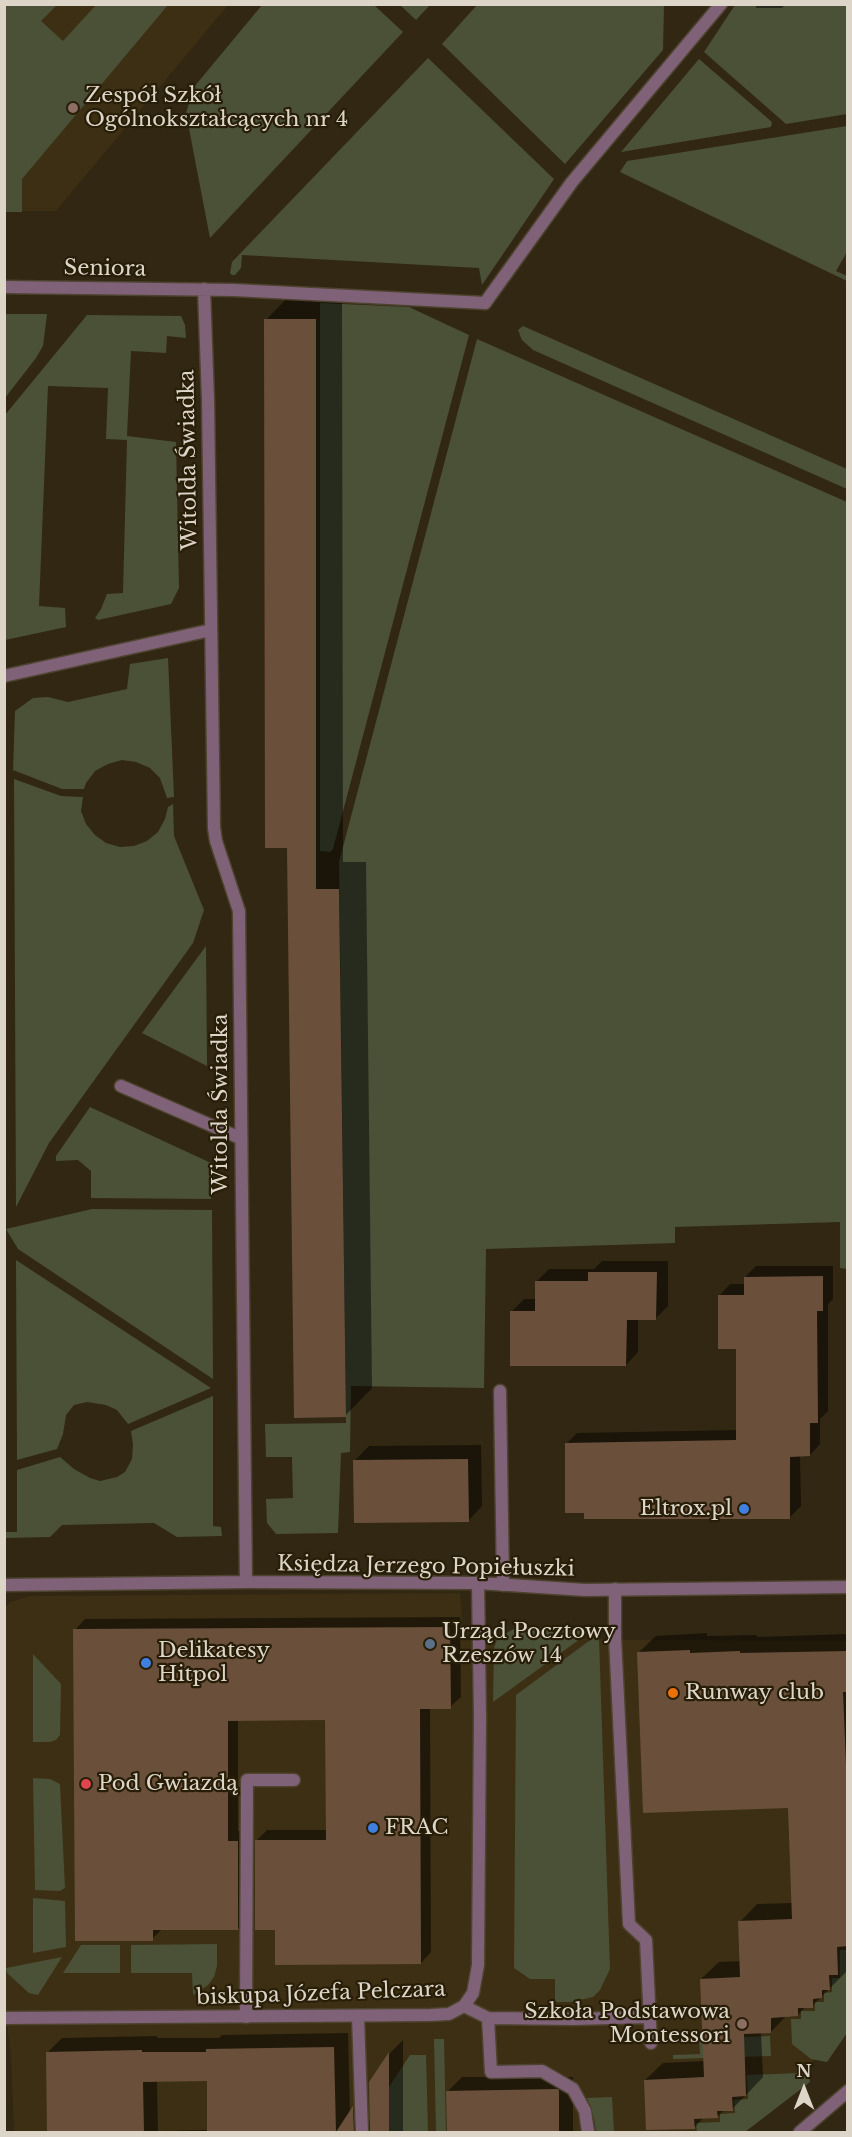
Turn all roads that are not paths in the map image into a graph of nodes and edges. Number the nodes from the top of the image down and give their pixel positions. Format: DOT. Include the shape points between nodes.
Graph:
graph roads {
  1 [pos="721,4"];
  2 [pos="4,287"];
  3 [pos="204,289"];
  4 [pos="211,630"];
  5 [pos="4,676"];
  6 [pos="121,1086"];
  7 [pos="240,1137"];
  8 [pos="500,1390"];
  9 [pos="246,1582"];
  10 [pos="478,1583"];
  11 [pos="4,1585"];
  12 [pos="503,1585"];
  13 [pos="848,1587"];
  14 [pos="615,1590"];
  15 [pos="294,1780"];
  16 [pos="464,2006"];
  17 [pos="246,2017"];
  18 [pos="358,2017"];
  19 [pos="650,2017"];
  20 [pos="4,2018"];
  21 [pos="488,2018"];
  22 [pos="651,2043"];
  23 [pos="848,2091"];
  24 [pos="362,2133"];
  25 [pos="588,2133"];
  26 [pos="800,2133"];
  1 -- 3 [label="street, Seniora" via="572,182 485,303"];
  2 -- 3 [label="street, Seniora"];
  3 -- 4 [label="street, Witolda Świadka"];
  4 -- 5 [label="street"];
  4 -- 7 [label="street, Witolda Świadka" via="214,828 239,911"];
  6 -- 7 [label="street"];
  7 -- 9 [label="street, Witolda Świadka"];
  8 -- 12 [label="street"];
  9 -- 10 [label="street, Księdza Jerzego Popiełuszki"];
  9 -- 11 [label="street, Księdza Jerzego Popiełuszki"];
  10 -- 12 [label="street, Księdza Jerzego Popiełuszki"];
  10 -- 16 [label="street, biskupa Józefa Pelczara" via="478,1965 473,1993"];
  12 -- 14 [label="street, Księdza Jerzego Popiełuszki"];
  13 -- 14 [label="street, Księdza Jerzego Popiełuszki"];
  14 -- 19 [label="street" via="628,1924 646,1940"];
  15 -- 17 [label="street" via="248,1780"];
  16 -- 18 [label="street, biskupa Józefa Pelczara" via="449,2014"];
  16 -- 21 [label="street"];
  17 -- 18 [label="street, biskupa Józefa Pelczara"];
  17 -- 20 [label="street, biskupa Józefa Pelczara"];
  18 -- 24 [label="street"];
  19 -- 21 [label="street"];
  19 -- 22 [label="street"];
  21 -- 25 [label="street" via="491,2072 542,2071 573,2089 585,2111"];
  23 -- 26 [label="street"];
}
